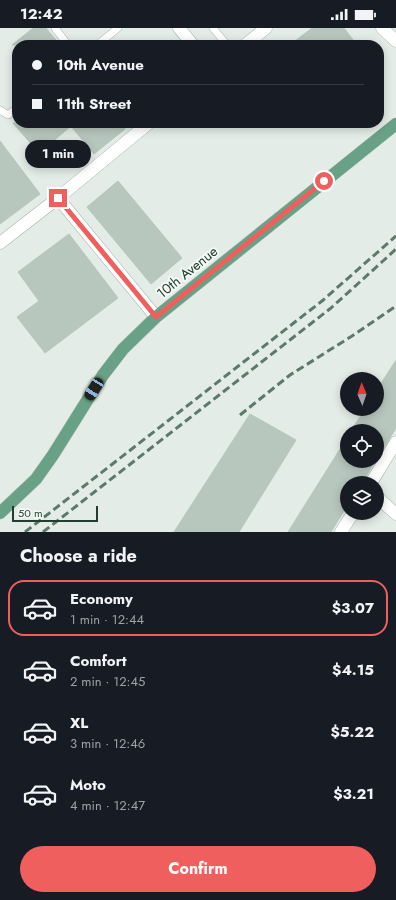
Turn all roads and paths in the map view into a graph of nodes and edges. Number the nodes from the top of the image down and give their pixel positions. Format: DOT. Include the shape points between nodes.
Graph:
graph roads {
  1 [pos="55,28"];
  2 [pos="118,28"];
  3 [pos="179,28"];
  4 [pos="213,28"];
  5 [pos="382,28"];
  6 [pos="261,30"];
  7 [pos="64,40"];
  8 [pos="103,40"];
  9 [pos="189,40"];
  10 [pos="223,40"];
  11 [pos="250,40"];
  12 [pos="396,41"];
  13 [pos="0,110"];
  14 [pos="12,112"];
  15 [pos="396,124"];
  16 [pos="143,128"];
  17 [pos="58,198"];
  18 [pos="0,243"];
  19 [pos="156,317"];
  20 [pos="396,442"];
  21 [pos="375,476"];
  22 [pos="384,503"];
  23 [pos="1,509"];
  24 [pos="396,514"];
  25 [pos="349,520"];
  26 [pos="342,532"];
  1 -- 7 [label="lane"];
  2 -- 8 [label="lane"];
  3 -- 9 [label="street"];
  4 -- 10 [label="lane"];
  5 -- 12 [label="street"];
  6 -- 11 [label="street"];
  13 -- 14 [label="lane" via="8,115"];
  15 -- 19 [label="main road, 10th Avenue"];
  16 -- 17 [label="street"];
  17 -- 18 [label="street"];
  17 -- 19 [label="street"];
  19 -- 23 [label="main road, 10th Avenue" via="123,349 36,479"];
  20 -- 21 [label="street"];
  22 -- 24 [label="street"];
  25 -- 26 [label="street"];
}
